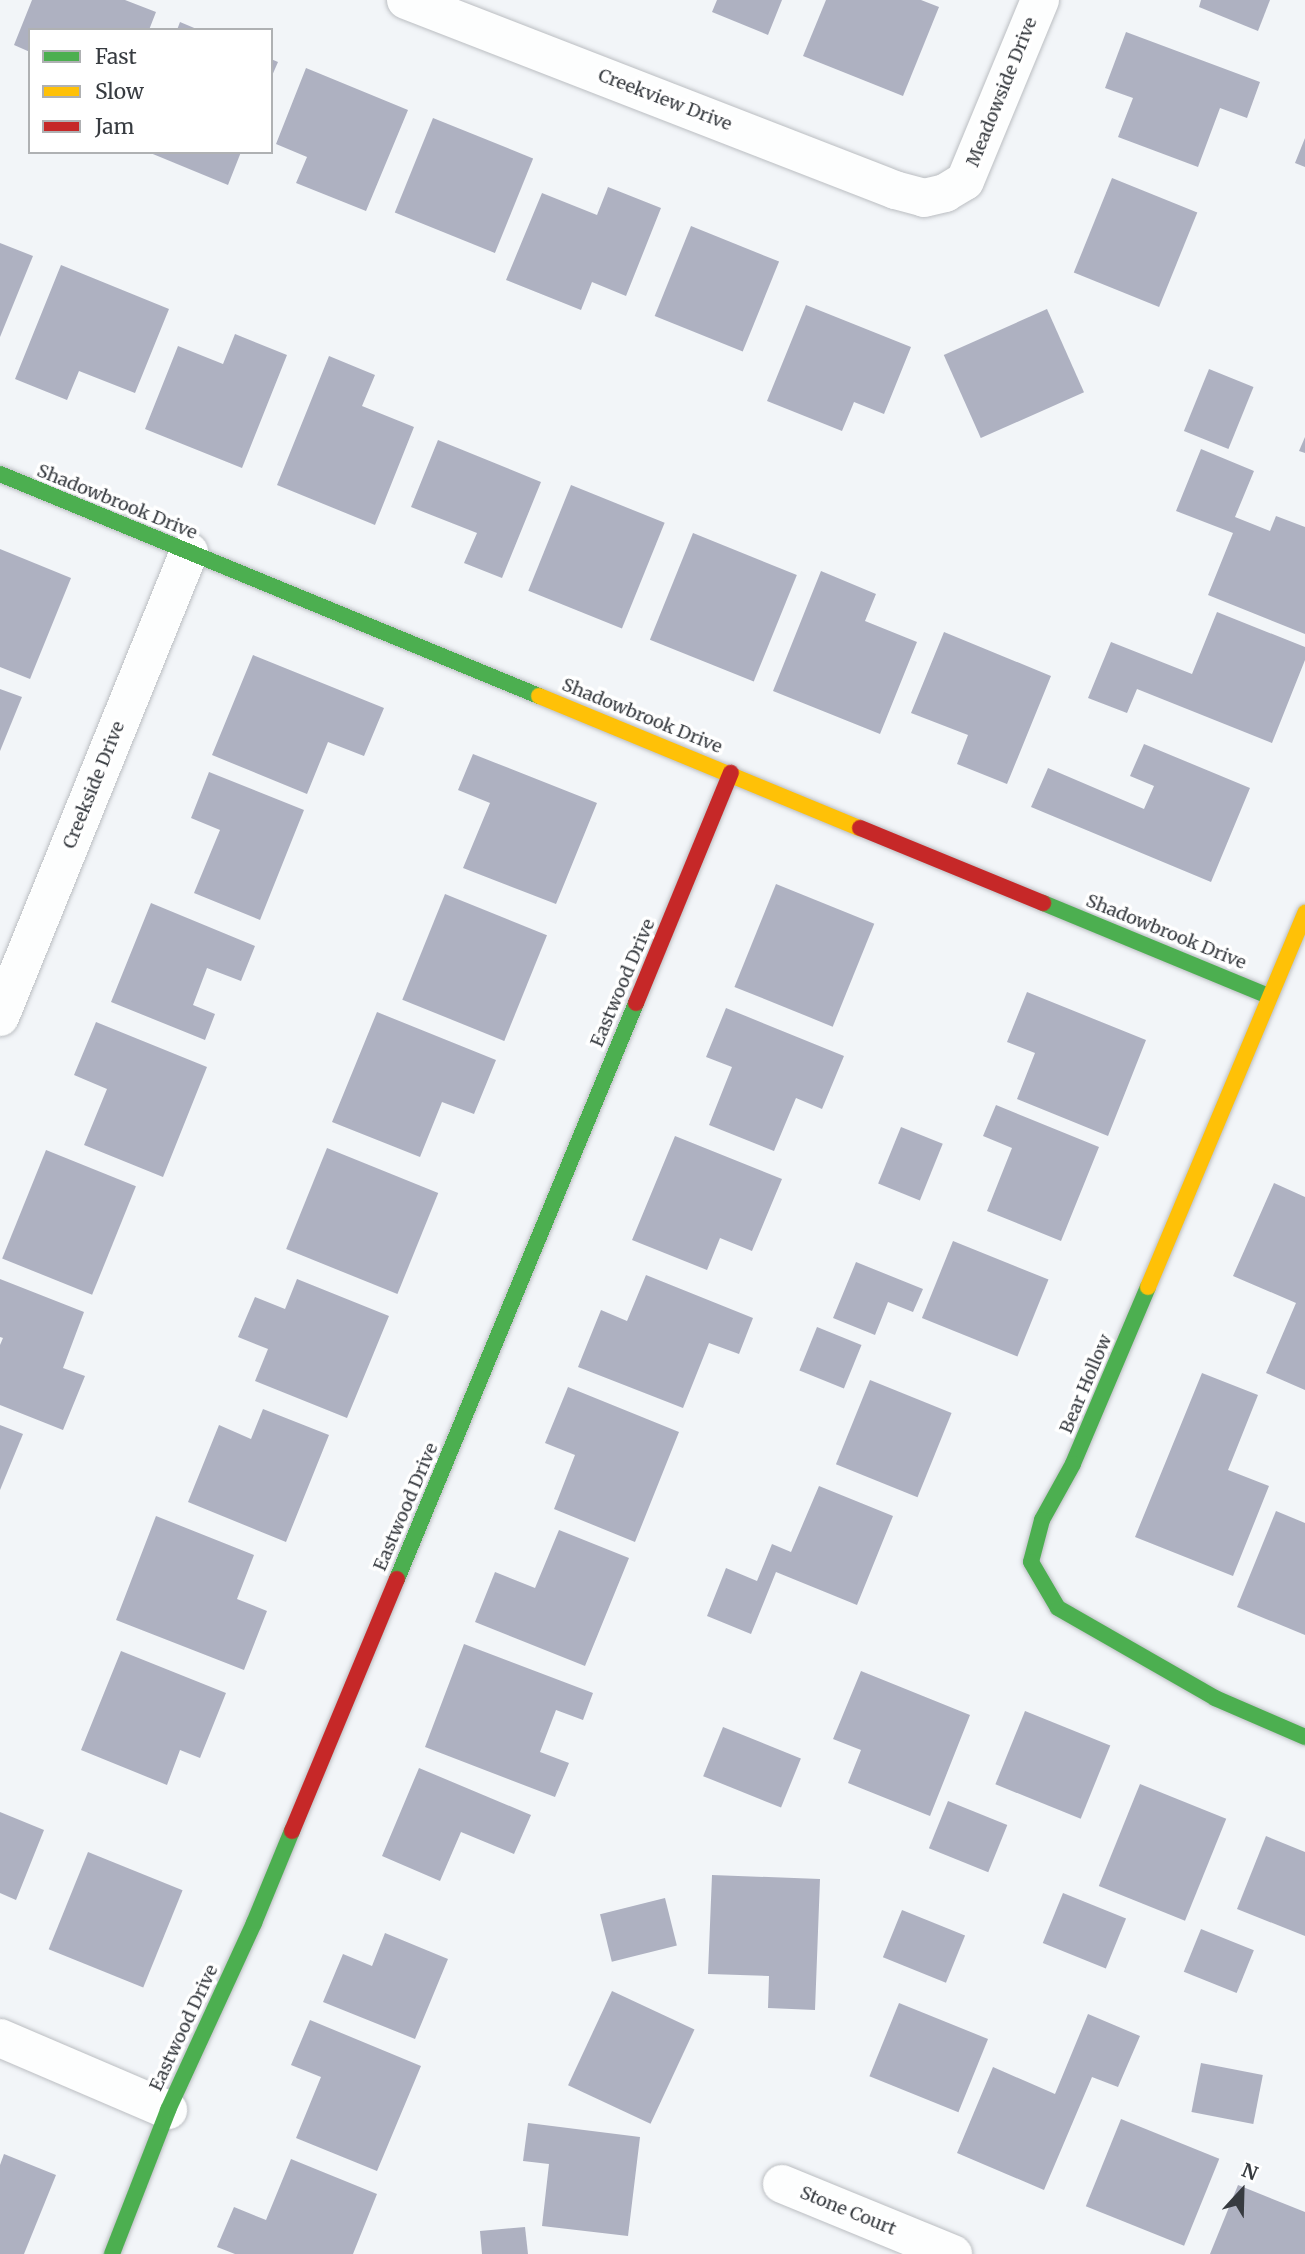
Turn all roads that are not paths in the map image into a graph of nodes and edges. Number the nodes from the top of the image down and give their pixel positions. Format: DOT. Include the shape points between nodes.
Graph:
graph roads {
  1 [pos="406,0"];
  2 [pos="1040,0"];
  3 [pos="924,198"];
  4 [pos="0,474"];
  5 [pos="189,552"];
  6 [pos="731,773"];
  7 [pos="1305,913"];
  8 [pos="1269,996"];
  9 [pos="0,1017"];
  10 [pos="1305,1737"];
  11 [pos="0,2038"];
  12 [pos="168,2110"];
  13 [pos="782,2184"];
  14 [pos="112,2254"];
  15 [pos="953,2254"];
  1 -- 3 [label="street, Creekview Drive"];
  2 -- 3 [label="street, Meadowside Drive" via="965,181"];
  4 -- 5 [label="street, Shadowbrook Drive"];
  5 -- 6 [label="street, Shadowbrook Drive"];
  5 -- 9 [label="street, Creekside Drive"];
  6 -- 8 [label="street, Shadowbrook Drive"];
  6 -- 12 [label="street, Eastwood Drive" via="254,1923"];
  7 -- 8 [label="street, Bear Hollow"];
  8 -- 10 [label="street, Bear Hollow" via="1073,1464 1042,1520 1031,1562 1058,1608 1215,1698"];
  11 -- 12 [label="street"];
  12 -- 14 [label="street, Eastwood Drive"];
  13 -- 15 [label="street, Stone Court"];
}
